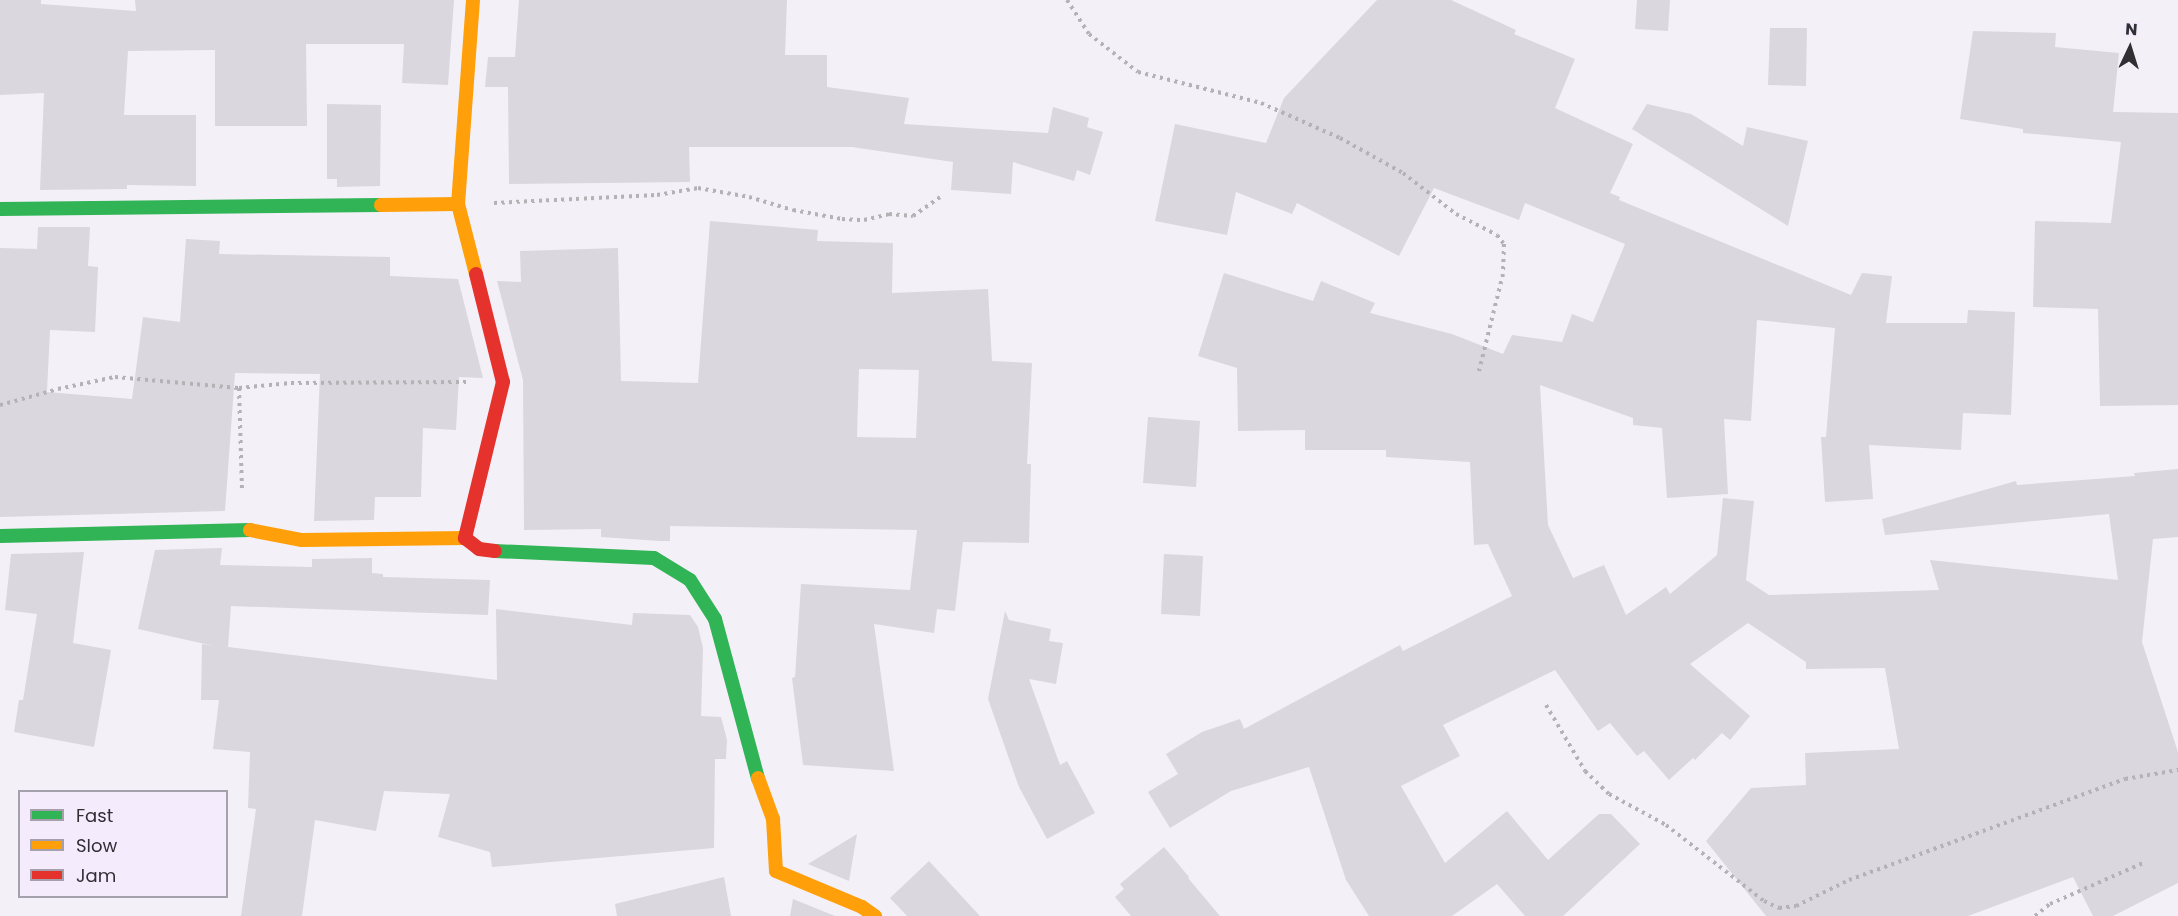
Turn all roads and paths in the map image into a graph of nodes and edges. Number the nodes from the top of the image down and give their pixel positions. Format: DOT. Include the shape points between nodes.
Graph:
graph roads {
  1 [pos="473,0"];
  2 [pos="1067,0"];
  3 [pos="940,197"];
  4 [pos="458,204"];
  5 [pos="0,209"];
  6 [pos="1479,371"];
  7 [pos="503,382"];
  8 [pos="239,388"];
  9 [pos="0,405"];
  10 [pos="243,529"];
  11 [pos="0,536"];
  12 [pos="465,538"];
  13 [pos="1546,705"];
  14 [pos="2178,770"];
  15 [pos="2143,863"];
  16 [pos="875,916"];
  17 [pos="2035,916"];
  1 -- 4 [label="street"];
  2 -- 6 [label="path" via="1089,34 1138,72 1261,103 1340,138 1403,173 1456,214 1497,235 1504,244 1503,274"];
  3 -- 4 [label="path" via="913,216 889,214 864,220 793,210 749,196 698,188 657,195"];
  4 -- 5 [label="street"];
  4 -- 7 [label="street"];
  7 -- 8 [label="path" via="291,383"];
  7 -- 12 [label="street"];
  8 -- 9 [label="path" via="115,377"];
  8 -- 10 [label="path"];
  10 -- 11 [label="street"];
  10 -- 12 [label="street" via="302,540"];
  12 -- 16 [label="street" via="479,549 494,551 654,558 690,580 715,619 751,758 773,819 776,871"];
  13 -- 14 [label="path" via="1585,771 1609,794 1666,825 1764,901 1779,908 1796,906 1849,880 2125,779"];
  15 -- 17 [label="path" via="2050,904"];
}
